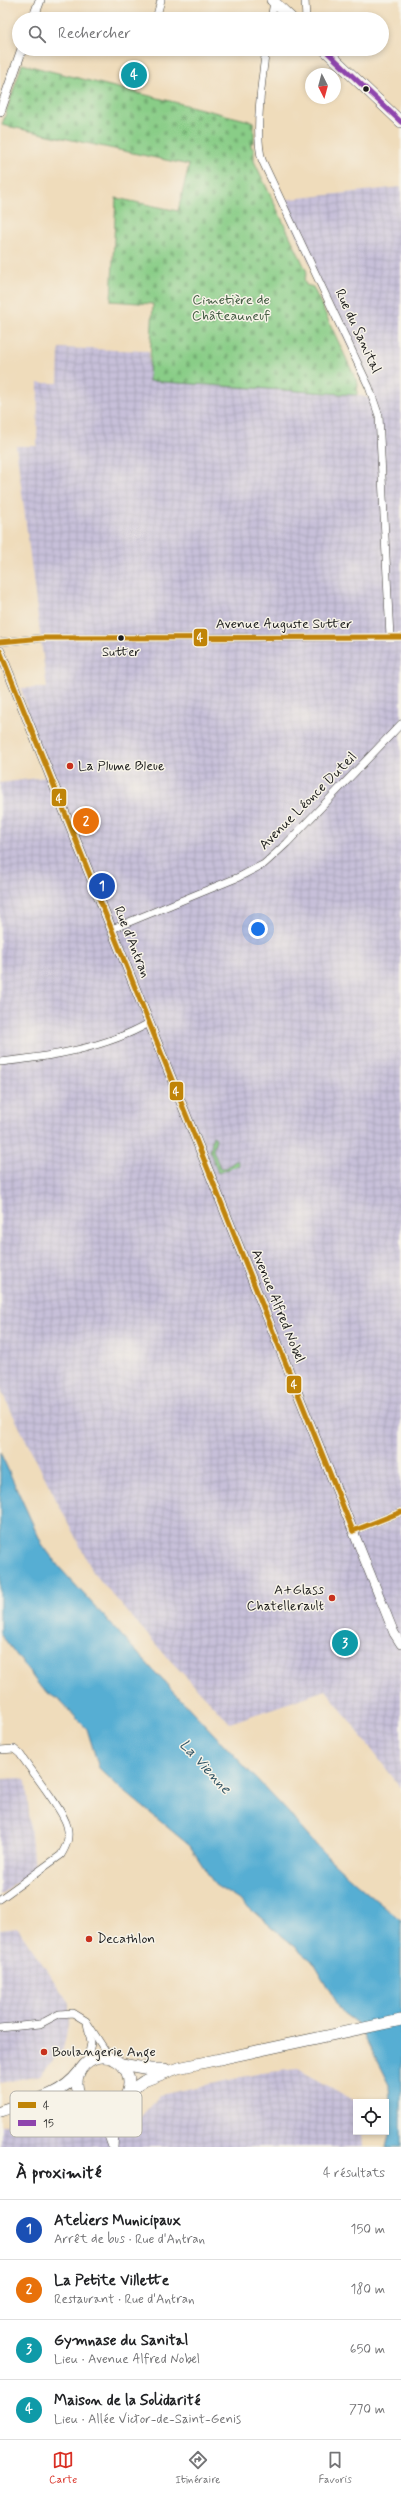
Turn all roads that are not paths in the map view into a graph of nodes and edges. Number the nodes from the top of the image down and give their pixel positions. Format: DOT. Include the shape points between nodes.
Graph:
graph roads {
  1 [pos="40,0"];
  2 [pos="161,0"];
  3 [pos="305,0"];
  4 [pos="273,1"];
  5 [pos="36,12"];
  6 [pos="158,12"];
  7 [pos="272,12"];
  8 [pos="285,12"];
  9 [pos="306,12"];
  10 [pos="20,56"];
  11 [pos="265,56"];
  12 [pos="331,56"];
  13 [pos="0,112"];
  14 [pos="401,122"];
  15 [pos="390,637"];
  16 [pos="401,637"];
  17 [pos="0,642"];
  18 [pos="0,651"];
  19 [pos="401,724"];
  20 [pos="112,929"];
  21 [pos="149,1023"];
  22 [pos="158,1043"];
  23 [pos="0,1062"];
  24 [pos="401,1512"];
  25 [pos="353,1531"];
  26 [pos="401,1644"];
  27 [pos="0,1750"];
  28 [pos="0,1899"];
  29 [pos="401,2020"];
  30 [pos="86,2021"];
  31 [pos="0,2028"];
  32 [pos="110,2058"];
  33 [pos="87,2062"];
  34 [pos="122,2064"];
  35 [pos="178,2068"];
  36 [pos="79,2071"];
  37 [pos="57,2091"];
  38 [pos="79,2091"];
  39 [pos="128,2091"];
  40 [pos="129,2091"];
  41 [pos="109,2137"];
  42 [pos="114,2137"];
  43 [pos="113,2147"];
  1 -- 5 [label="street"];
  2 -- 6 [label="street"];
  3 -- 9 [label="street"];
  4 -- 7 [label="street"];
  4 -- 8 [label="main road"];
  10 -- 13 [label="street"];
  11 -- 15 [label="street, Rue du Sanital" via="261,91 262,160 369,387 379,416"];
  12 -- 14 [label="main road"];
  15 -- 16 [label="street, Avenue Auguste Sutter"];
  15 -- 17 [label="street, Avenue Auguste Sutter" via="42,638"];
  18 -- 20 [label="street, Rue d'Antran"];
  19 -- 20 [label="street, Avenue Léonce Duteil" via="264,864 239,877"];
  20 -- 21 [label="street, Rue d'Antran"];
  21 -- 22 [label="street, Rue d'Antran"];
  21 -- 23 [label="street" via="126,1034 80,1048"];
  22 -- 25 [label="street, Avenue Alfred Nobel"];
  24 -- 25 [label="street"];
  25 -- 26 [label="street, Avenue Alfred Nobel" via="394,1633"];
  27 -- 28 [label="street" via="14,1749 20,1754 66,1820 68,1835 67,1844 61,1854"];
  29 -- 35 [label="main road"];
  30 -- 31 [label="street" via="78,2014 64,2013 40,2024"];
  30 -- 32 [label="street"];
  30 -- 33 [label="street" via="91,2043"];
  32 -- 33 [label="main road" via="96,2058"];
  32 -- 34 [label="main road"];
  33 -- 36 [label="main road"];
  34 -- 35 [label="main road" via="150,2070"];
  34 -- 39 [label="main road" via="129,2077"];
  35 -- 40 [label="main road" via="144,2081"];
  36 -- 37 [label="main road" via="66,2086"];
  36 -- 38 [label="main road" via="76,2083"];
  41 -- 43 [label="street"];
  42 -- 43 [label="street"];
}
